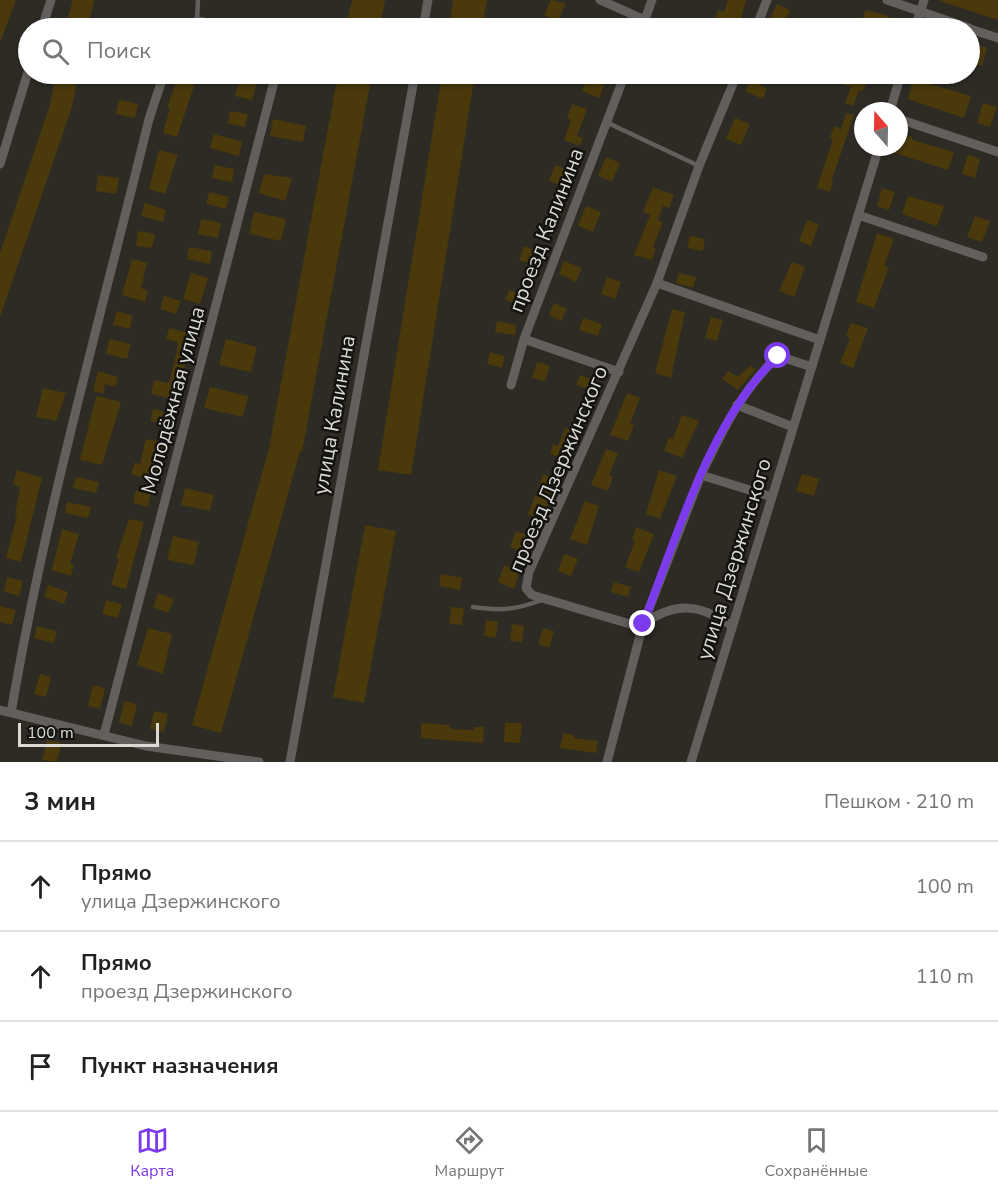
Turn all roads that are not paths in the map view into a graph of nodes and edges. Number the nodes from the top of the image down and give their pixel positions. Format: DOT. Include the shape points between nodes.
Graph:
graph roads {
  1 [pos="51,0"];
  2 [pos="198,0"];
  3 [pos="428,0"];
  4 [pos="600,0"];
  5 [pos="652,0"];
  6 [pos="767,0"];
  7 [pos="887,0"];
  8 [pos="924,0"];
  9 [pos="920,13"];
  10 [pos="45,18"];
  11 [pos="197,18"];
  12 [pos="425,18"];
  13 [pos="632,18"];
  14 [pos="645,18"];
  15 [pos="760,18"];
  16 [pos="918,18"];
  17 [pos="935,18"];
  18 [pos="980,32"];
  19 [pos="998,38"];
  20 [pos="24,84"];
  21 [pos="161,84"];
  22 [pos="273,84"];
  23 [pos="413,84"];
  24 [pos="621,84"];
  25 [pos="733,84"];
  26 [pos="898,84"];
  27 [pos="893,102"];
  28 [pos="606,123"];
  29 [pos="908,123"];
  30 [pos="998,152"];
  31 [pos="876,156"];
  32 [pos="0,164"];
  33 [pos="699,166"];
  34 [pos="858,215"];
  35 [pos="983,257"];
  36 [pos="657,283"];
  37 [pos="524,339"];
  38 [pos="820,340"];
  39 [pos="812,367"];
  40 [pos="619,372"];
  41 [pos="511,386"];
  42 [pos="737,405"];
  43 [pos="793,427"];
  44 [pos="701,475"];
  45 [pos="772,497"];
  46 [pos="542,600"];
  47 [pos="473,607"];
  48 [pos="643,624"];
  49 [pos="732,626"];
  50 [pos="0,710"];
  51 [pos="11,712"];
  52 [pos="104,735"];
  53 [pos="259,762"];
  54 [pos="290,762"];
  55 [pos="607,762"];
  56 [pos="691,762"];
  1 -- 10 [label="street"];
  2 -- 11 [label="lane"];
  3 -- 12 [label="street"];
  4 -- 13 [label="street"];
  5 -- 14 [label="street"];
  6 -- 15 [label="street"];
  7 -- 9 [label="street"];
  8 -- 9 [label="street"];
  9 -- 16 [label="street"];
  9 -- 17 [label="street"];
  18 -- 19 [label="street"];
  20 -- 32 [label="street"];
  21 -- 51 [label="street" via="54,509 24,636"];
  22 -- 52 [label="street, Молодёжная улица"];
  23 -- 54 [label="street, улица Калинина"];
  24 -- 28 [label="street, проезд Калинина"];
  25 -- 33 [label="street, проезд Дзержинского"];
  26 -- 27 [label="street"];
  28 -- 33 [label="lane"];
  28 -- 37 [label="street, проезд Калинина"];
  29 -- 30 [label="street"];
  31 -- 34 [label="street, улица Дзержинского"];
  33 -- 36 [label="street, проезд Дзержинского"];
  34 -- 35 [label="street"];
  34 -- 38 [label="street, улица Дзержинского"];
  36 -- 38 [label="street"];
  36 -- 40 [label="street, проезд Дзержинского"];
  37 -- 40 [label="street, проезд Калинина"];
  37 -- 41 [label="street"];
  38 -- 39 [label="street, улица Дзержинского"];
  39 -- 42 [label="street" via="778,356 758,375"];
  39 -- 43 [label="street, улица Дзержинского"];
  40 -- 46 [label="street, проезд Дзержинского" via="529,573 526,588"];
  42 -- 43 [label="street"];
  42 -- 44 [label="street"];
  43 -- 45 [label="street, улица Дзержинского"];
  44 -- 45 [label="street"];
  44 -- 48 [label="street"];
  45 -- 49 [label="street, улица Дзержинского"];
  46 -- 47 [label="lane" via="516,610"];
  46 -- 48 [label="street, проезд Дзержинского" via="560,601 630,624"];
  48 -- 49 [label="street" via="681,608 698,608"];
  48 -- 55 [label="street"];
  49 -- 56 [label="street, улица Дзержинского"];
  50 -- 51 [label="street"];
  51 -- 52 [label="street"];
  52 -- 53 [label="street" via="146,746"];
}
